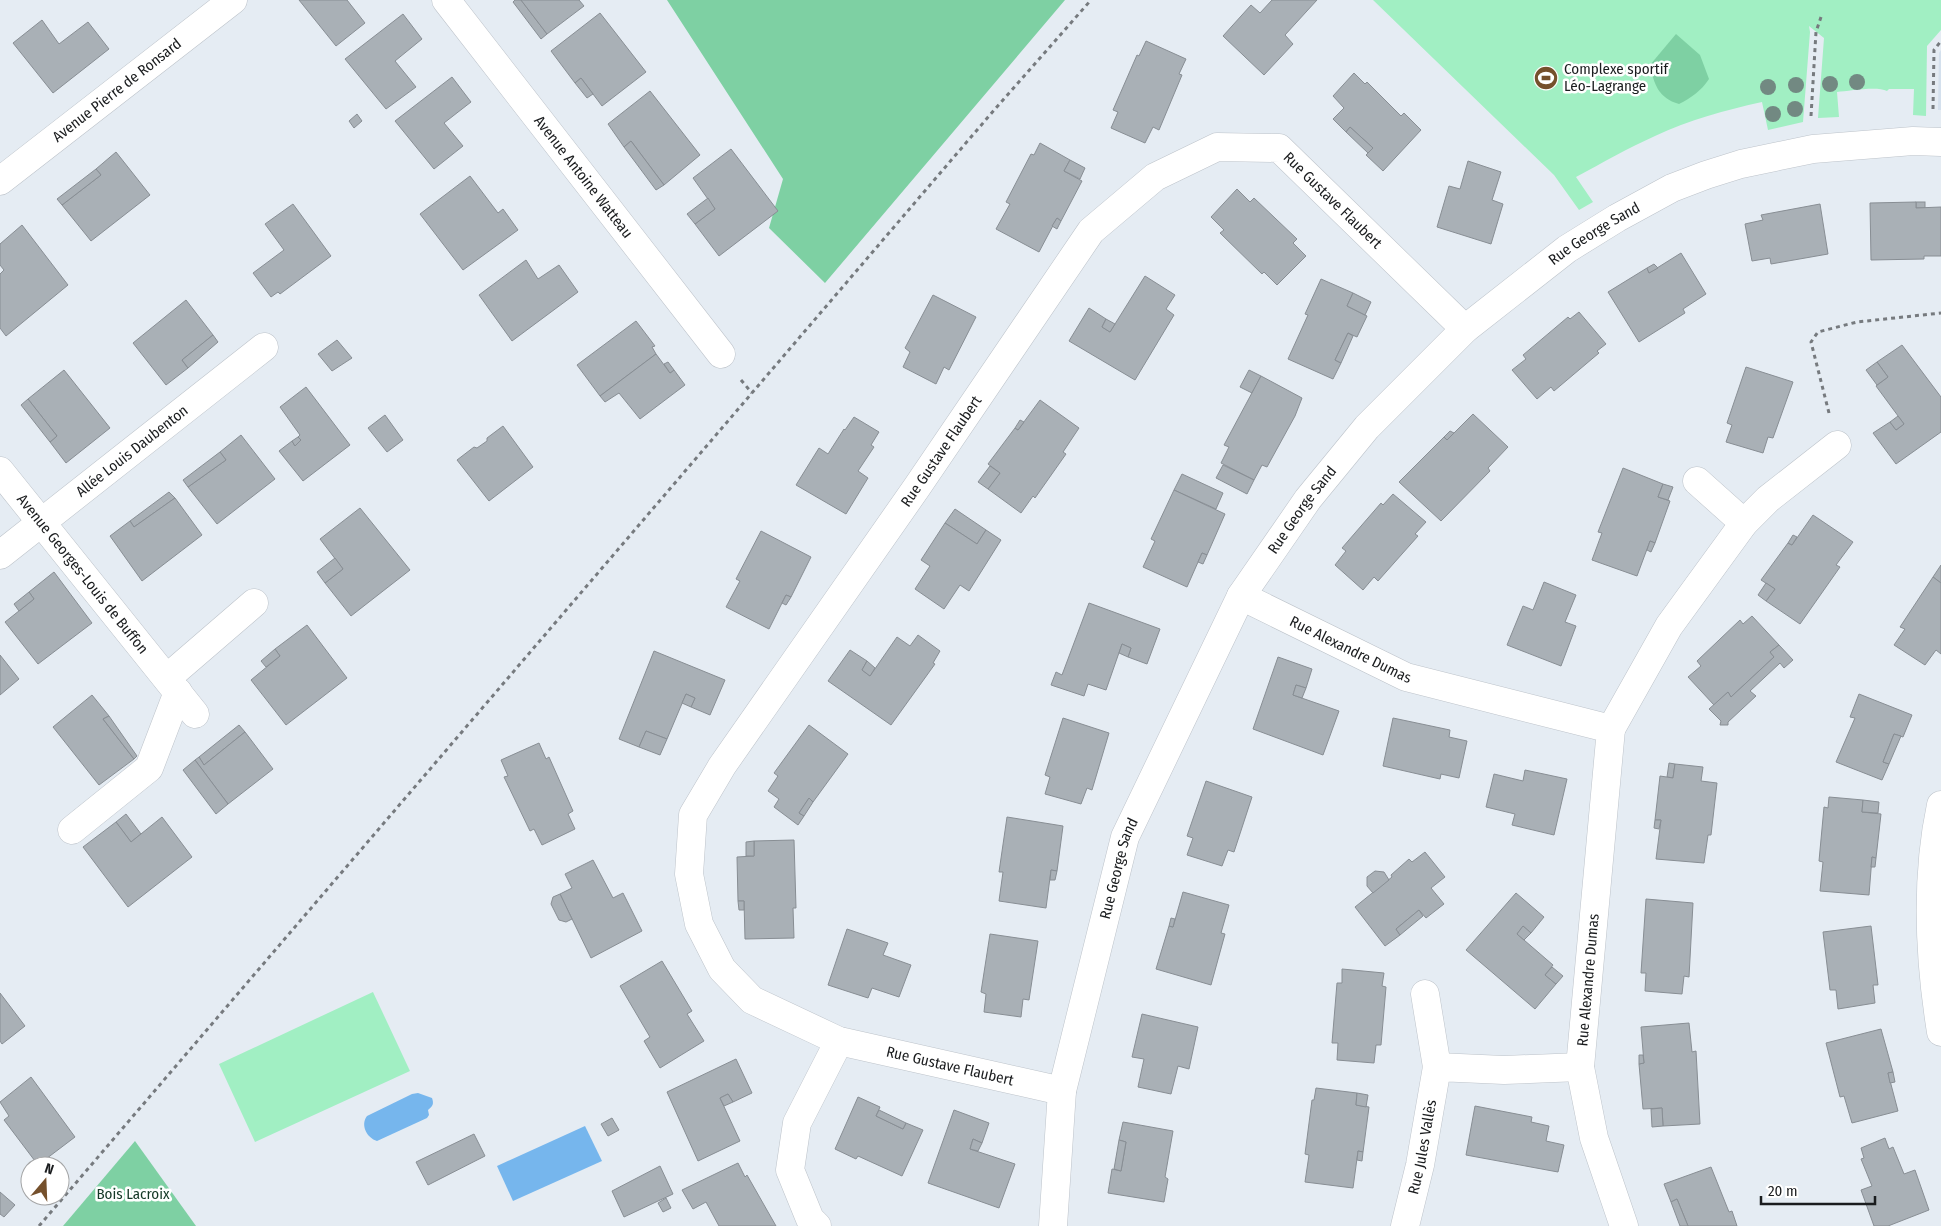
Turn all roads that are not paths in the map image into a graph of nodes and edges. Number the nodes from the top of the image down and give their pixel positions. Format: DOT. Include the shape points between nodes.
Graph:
graph roads {
  1 [pos="232,0"];
  2 [pos="446,0"];
  3 [pos="1936,142"];
  4 [pos="0,181"];
  5 [pos="1465,329"];
  6 [pos="264,347"];
  7 [pos="721,354"];
  8 [pos="1837,445"];
  9 [pos="0,470"];
  10 [pos="1697,481"];
  11 [pos="41,522"];
  12 [pos="1744,522"];
  13 [pos="0,555"];
  14 [pos="1241,596"];
  15 [pos="254,603"];
  16 [pos="180,695"];
  17 [pos="1611,729"];
  18 [pos="1941,805"];
  19 [pos="72,830"];
  20 [pos="1426,994"];
  21 [pos="1941,1028"];
  22 [pos="838,1041"];
  23 [pos="1436,1067"];
  24 [pos="1580,1067"];
  25 [pos="1062,1092"];
  26 [pos="817,1226"];
  27 [pos="1053,1226"];
  28 [pos="1405,1226"];
  29 [pos="1624,1226"];
  1 -- 4 [label="street, Avenue Pierre de Ronsard"];
  2 -- 7 [label="street, Avenue Antoine Watteau"];
  3 -- 5 [label="street, Rue George Sand" via="1813,149 1706,175 1664,192 1567,249"];
  5 -- 14 [label="street, Rue George Sand" via="1367,427 1308,499"];
  5 -- 22 [label="street, Rue Gustave Flaubert" via="1279,148 1218,147 1155,177 1091,232 722,766 694,815 689,874 699,924 722,969 752,1000"];
  6 -- 11 [label="street, Allée Louis Daubenton"];
  8 -- 12 [label="street, Rue Alexandre Dumas"];
  9 -- 11 [label="street, Avenue Georges-Louis de Buffon"];
  10 -- 12 [label="street"];
  11 -- 13 [label="street, Allée Louis Daubenton"];
  11 -- 16 [label="street, Avenue Georges-Louis de Buffon"];
  12 -- 17 [label="street, Rue Alexandre Dumas" via="1669,626"];
  14 -- 17 [label="street, Rue Alexandre Dumas" via="1406,677"];
  14 -- 25 [label="street, Rue George Sand" via="1125,837"];
  15 -- 16 [label="street"];
  16 -- 19 [label="street" via="149,768"];
  17 -- 24 [label="street, Rue Alexandre Dumas"];
  18 -- 21 [label="street" via="1934,838 1930,892 1933,969"];
  20 -- 23 [label="street, Rue Jules Vallès"];
  22 -- 25 [label="street, Rue Gustave Flaubert"];
  22 -- 26 [label="street" via="797,1123 790,1170 810,1219"];
  23 -- 24 [label="street" via="1504,1070"];
  23 -- 28 [label="street, Rue Jules Vallès" via="1420,1164"];
  24 -- 29 [label="street, Rue Alexandre Dumas" via="1594,1138"];
  25 -- 27 [label="street, Rue George Sand"];
}
